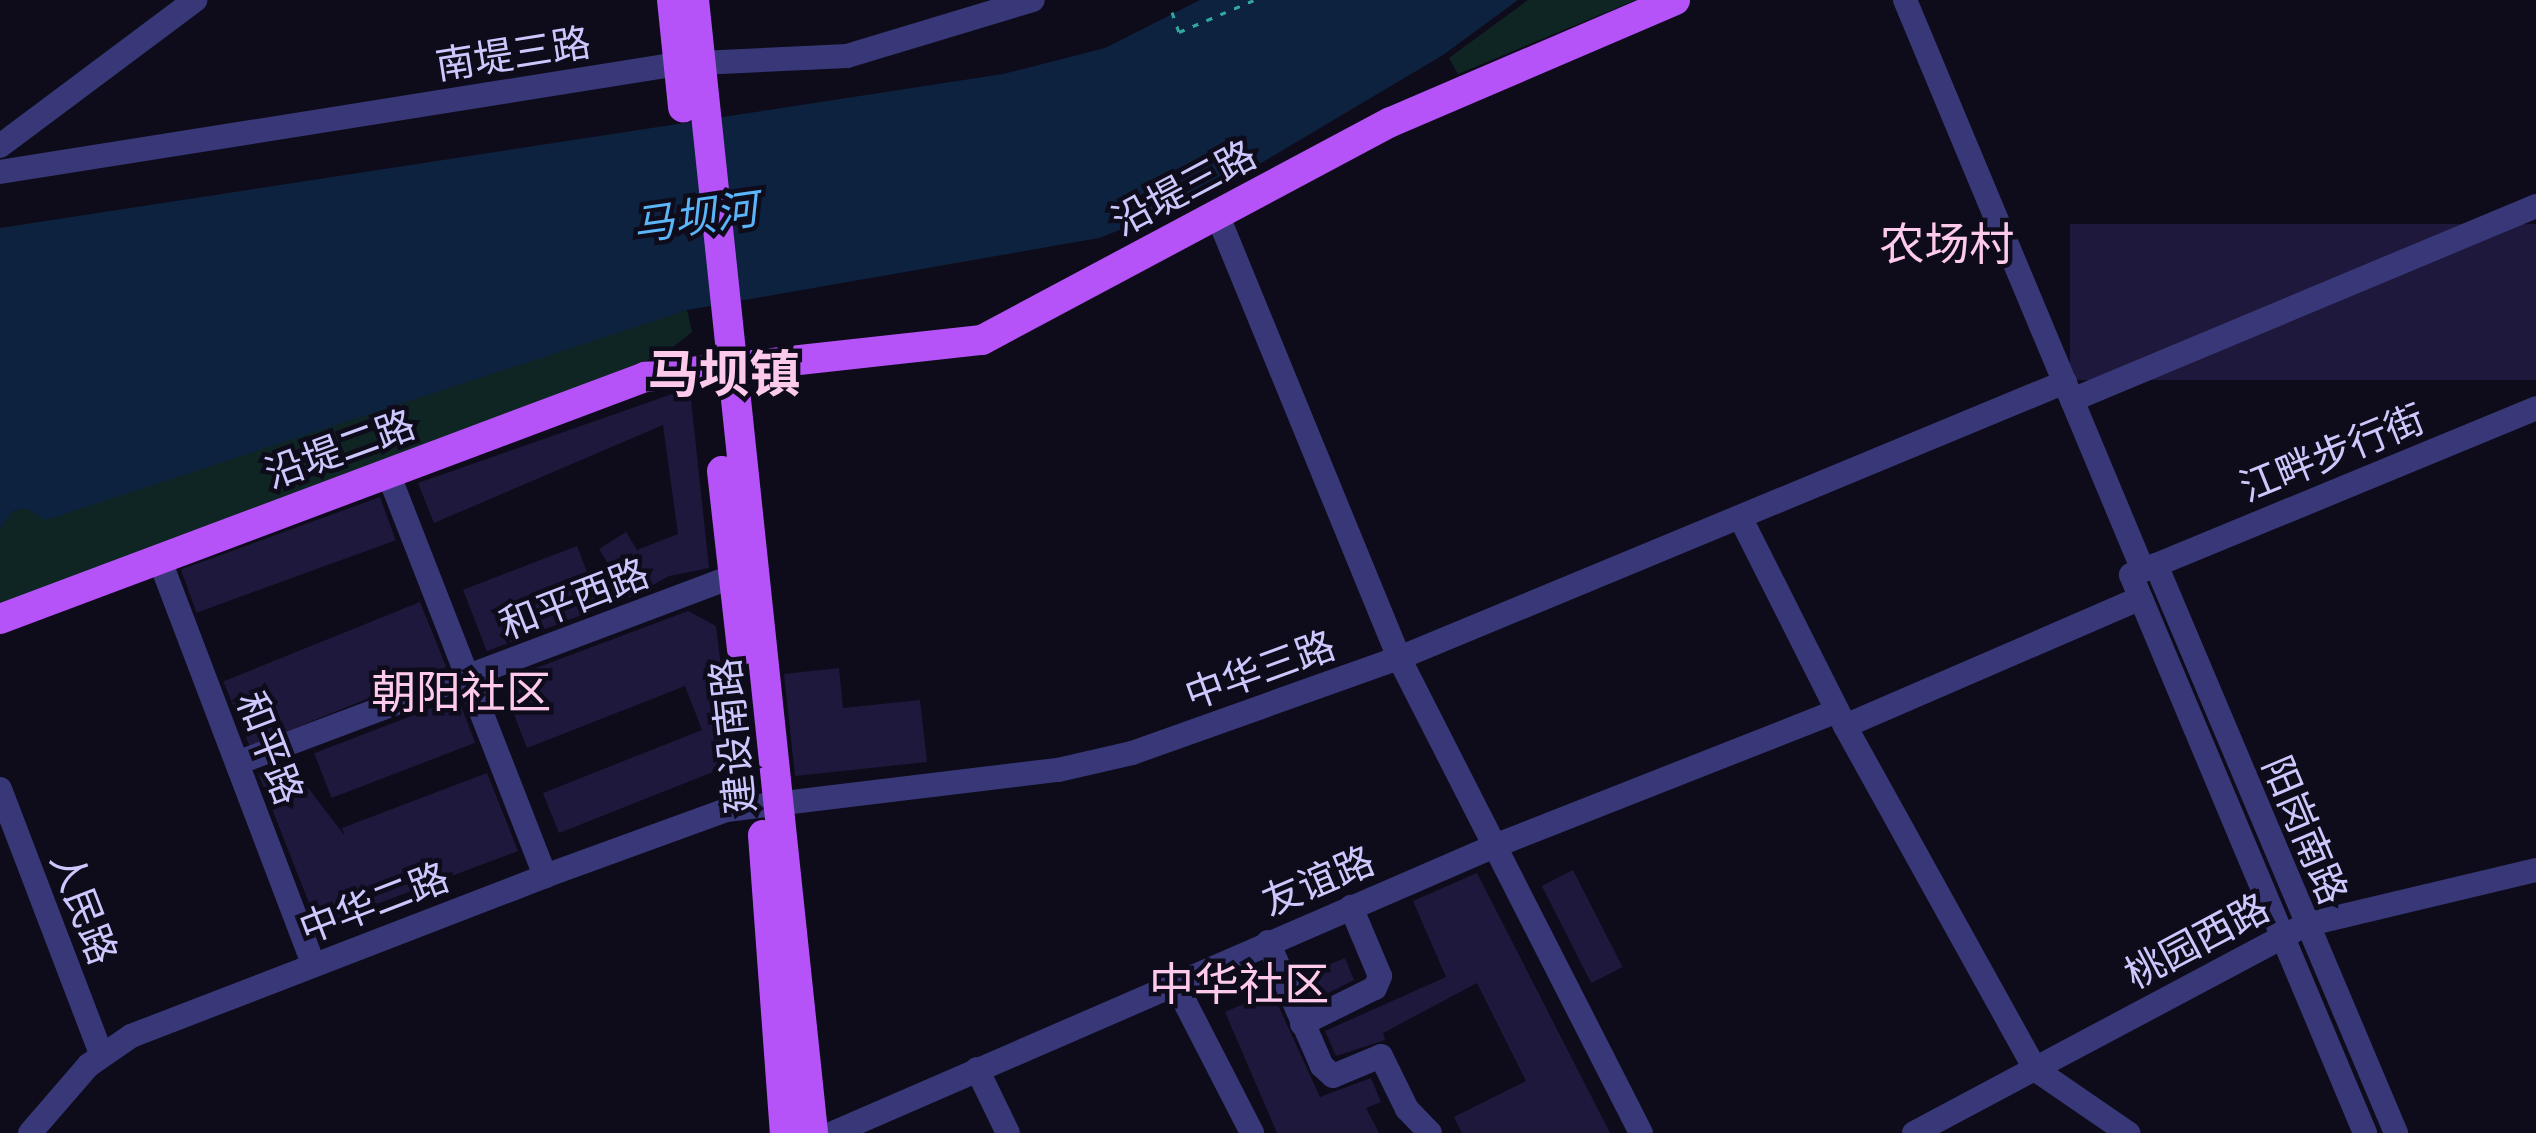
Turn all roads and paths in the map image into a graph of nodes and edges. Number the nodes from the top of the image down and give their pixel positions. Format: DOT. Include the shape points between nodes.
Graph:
graph roads {
  1 [pos="195,0"];
  2 [pos="673,0"];
  3 [pos="694,0"];
  4 [pos="1033,0"];
  5 [pos="1254,0"];
  6 [pos="1675,0"];
  7 [pos="1905,0"];
  8 [pos="1172,12"];
  9 [pos="689,63"];
  10 [pos="0,146"];
  11 [pos="0,172"];
  12 [pos="2536,206"];
  13 [pos="1217,214"];
  14 [pos="722,368"];
  15 [pos="2068,391"];
  16 [pos="2536,408"];
  17 [pos="388,473"];
  18 [pos="1741,518"];
  19 [pos="159,558"];
  20 [pos="2150,567"];
  21 [pos="734,576"];
  22 [pos="2140,598"];
  23 [pos="0,620"];
  24 [pos="1399,658"];
  25 [pos="468,678"];
  26 [pos="1841,719"];
  27 [pos="237,763"];
  28 [pos="0,789"];
  29 [pos="771,807"];
  30 [pos="1492,847"];
  31 [pos="2536,870"];
  32 [pos="545,876"];
  33 [pos="1352,907"];
  34 [pos="2305,925"];
  35 [pos="2279,936"];
  36 [pos="1268,941"];
  37 [pos="314,964"];
  38 [pos="1174,981"];
  39 [pos="1302,1024"];
  40 [pos="101,1053"];
  41 [pos="977,1069"];
  42 [pos="2036,1070"];
  43 [pos="1638,1132"];
  44 [pos="30,1133"];
  45 [pos="785,1133"];
  46 [pos="813,1133"];
  47 [pos="833,1133"];
  48 [pos="1008,1133"];
  49 [pos="1252,1133"];
  50 [pos="1430,1133"];
  51 [pos="1914,1133"];
  52 [pos="2128,1133"];
  53 [pos="2365,1133"];
  54 [pos="2396,1133"];
  1 -- 10 [label="street"];
  2 -- 9 [label="main road"];
  3 -- 9 [label="main road"];
  4 -- 9 [label="street, 南堤三路" via="847,56"];
  5 -- 8 [label="path" via="1179,32"];
  6 -- 13 [label="main road, 沿堤三路" via="1391,122"];
  7 -- 15 [label="street, 阳岗南路"];
  9 -- 11 [label="street, 南堤三路"];
  9 -- 14 [label="main road, 建设南路"];
  12 -- 15 [label="street, 中华三路"];
  13 -- 14 [label="main road, 沿堤三路" via="962,347"];
  13 -- 24 [label="street"];
  14 -- 17 [label="main road, 沿堤二路" via="625,383"];
  14 -- 21 [label="main road, 建设南路"];
  14 -- 29 [label="main road, 建设南路"];
  15 -- 18 [label="street, 中华三路"];
  15 -- 20 [label="street, 阳岗南路"];
  16 -- 20 [label="street, 江畔步行街"];
  17 -- 19 [label="main road, 沿堤二路"];
  17 -- 25 [label="street"];
  18 -- 24 [label="street, 中华三路"];
  18 -- 26 [label="street"];
  19 -- 23 [label="main road, 沿堤二路"];
  19 -- 27 [label="street, 和平路"];
  20 -- 22 [label="street, 阳岗南路" via="2131,574"];
  20 -- 34 [label="street, 阳岗南路"];
  21 -- 25 [label="street, 和平西路"];
  21 -- 29 [label="main road, 建设南路"];
  22 -- 26 [label="street, 友谊路"];
  22 -- 35 [label="street, 阳岗南路"];
  24 -- 29 [label="street, 中华三路" via="1096,764"];
  24 -- 30 [label="street"];
  25 -- 27 [label="street, 和平西路"];
  25 -- 32 [label="street"];
  26 -- 30 [label="street, 友谊路"];
  26 -- 42 [label="street"];
  27 -- 37 [label="street, 和平路"];
  28 -- 40 [label="street, 人民路"];
  29 -- 32 [label="street, 中华二路" via="726,810"];
  29 -- 45 [label="main road, 建设南路"];
  29 -- 46 [label="main road, 建设南路"];
  30 -- 33 [label="street, 友谊路"];
  30 -- 43 [label="street"];
  31 -- 34 [label="street, 桃园西路"];
  32 -- 37 [label="street, 中华二路"];
  33 -- 36 [label="street, 友谊路"];
  33 -- 39 [label="street" via="1380,976 1376,988"];
  34 -- 35 [label="street, 桃园西路"];
  34 -- 54 [label="street, 阳岗南路"];
  35 -- 42 [label="street, 桃园西路"];
  35 -- 53 [label="street, 阳岗南路"];
  36 -- 38 [label="street, 友谊路"];
  36 -- 39 [label="street"];
  37 -- 40 [label="street, 中华二路"];
  38 -- 41 [label="street, 友谊路"];
  38 -- 49 [label="street"];
  39 -- 50 [label="street" via="1334,1076 1382,1056 1407,1109"];
  40 -- 44 [label="street, 中华二路"];
  41 -- 47 [label="street, 友谊路"];
  41 -- 48 [label="street"];
  42 -- 51 [label="street, 桃园西路"];
  42 -- 52 [label="street"];
}
